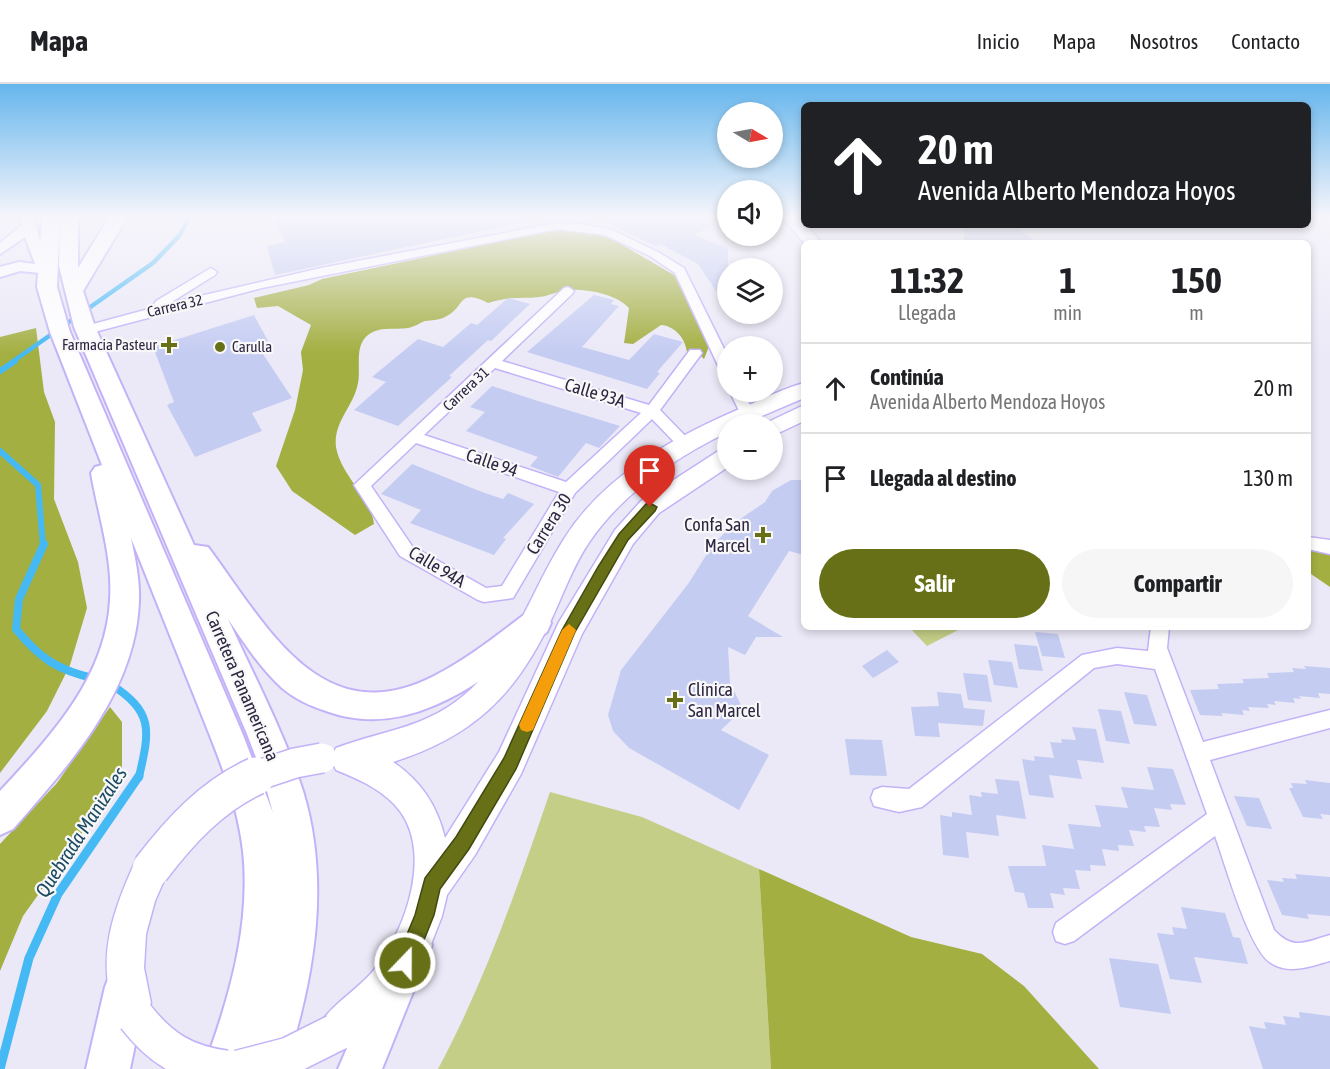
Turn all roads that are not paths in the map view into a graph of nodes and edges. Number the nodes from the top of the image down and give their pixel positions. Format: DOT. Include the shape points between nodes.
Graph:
graph roads {
  1 [pos="42,262"];
  2 [pos="46,262"];
  3 [pos="67,262"];
  4 [pos="100,262"];
  5 [pos="371,262"];
  6 [pos="666,262"];
  7 [pos="45,271"];
  8 [pos="0,272"];
  9 [pos="211,272"];
  10 [pos="568,291"];
  11 [pos="80,311"];
  12 [pos="147,312"];
  13 [pos="717,349"];
  14 [pos="695,353"];
  15 [pos="494,363"];
  16 [pos="801,391"];
  17 [pos="742,402"];
  18 [pos="652,411"];
  19 [pos="747,414"];
  20 [pos="801,414"];
  21 [pos="94,418"];
  22 [pos="783,423"];
  23 [pos="717,428"];
  24 [pos="415,437"];
  25 [pos="684,443"];
  26 [pos="717,463"];
  27 [pos="362,485"];
  28 [pos="569,489"];
  29 [pos="170,518"];
  30 [pos="1311,544"];
  31 [pos="1330,547"];
  32 [pos="507,593"];
  33 [pos="536,623"];
  34 [pos="1160,630"];
  35 [pos="1162,661"];
  36 [pos="1330,719"];
  37 [pos="1196,754"];
  38 [pos="334,758"];
  39 [pos="882,798"];
  40 [pos="0,817"];
  41 [pos="1219,819"];
  42 [pos="432,885"];
  43 [pos="1065,932"];
  44 [pos="412,945"];
  45 [pos="1330,948"];
  46 [pos="131,1002"];
  47 [pos="108,1069"];
  48 [pos="225,1069"];
  49 [pos="239,1069"];
  50 [pos="263,1069"];
  51 [pos="360,1069"];
  1 -- 7 [label="street"];
  2 -- 7 [label="highway, Carretera Panamericana"];
  3 -- 11 [label="highway, Carretera Panamericana"];
  4 -- 11 [label="highway"];
  5 -- 12 [label="street, Carrera 32"];
  6 -- 13 [label="street, Carrera 32" via="680,271"];
  7 -- 8 [label="street" via="19,266"];
  7 -- 21 [label="highway, Carretera Panamericana" via="58,323"];
  9 -- 12 [label="street"];
  10 -- 15 [label="street, Carrera 31"];
  11 -- 12 [label="street, Carrera 32"];
  11 -- 29 [label="highway, Carretera Panamericana" via="121,413"];
  14 -- 18 [label="street, Carrera 30"];
  15 -- 18 [label="street, Calle 93A"];
  15 -- 24 [label="street, Carrera 31"];
  16 -- 19 [label="main road"];
  17 -- 19 [label="street"];
  18 -- 25 [label="street, Calle 93A"];
  18 -- 28 [label="street, Carrera 30"];
  20 -- 22 [label="main road"];
  21 -- 40 [label="highway" via="124,585 123,620 114,657 85,710"];
  21 -- 48 [label="highway, Carretera Panamericana" via="226,735 257,823 262,871 258,938 244,1009"];
  23 -- 25 [label="main road"];
  24 -- 27 [label="street, Carrera 31"];
  24 -- 28 [label="street, Calle 94"];
  25 -- 33 [label="main road" via="642,472 589,523 561,566"];
  26 -- 42 [label="main road" via="650,507 624,537 569,630 510,764 463,843"];
  27 -- 32 [label="street, Calle 94A" via="406,551 484,595"];
  28 -- 32 [label="street, Carrera 30"];
  29 -- 33 [label="highway" via="288,673 330,699 373,707 414,701 459,678"];
  29 -- 50 [label="highway, Carretera Panamericana" via="275,761 294,833 299,911 283,1003"];
  30 -- 31 [label="street"];
  33 -- 38 [label="main road" via="502,676 455,721 402,747"];
  34 -- 35 [label="street" via="1157,648"];
  35 -- 37 [label="street"];
  35 -- 39 [label="street" via="1117,656 1089,661 914,798"];
  36 -- 37 [label="street"];
  37 -- 41 [label="street"];
  38 -- 42 [label="main road" via="370,765 406,790 429,831"];
  38 -- 46 [label="main road, bridge" via="296,761 269,769 216,797 177,834 151,869 127,928 123,958"];
  41 -- 43 [label="street"];
  41 -- 45 [label="street" via="1265,938 1279,954 1298,957"];
  42 -- 44 [label="main road"];
  44 -- 49 [label="main road, bridge" via="392,978 336,1032 303,1052"];
  44 -- 51 [label="highway"];
  46 -- 47 [label="highway"];
  46 -- 48 [label="main road, bridge" via="152,1040 175,1056 203,1067"];
}
